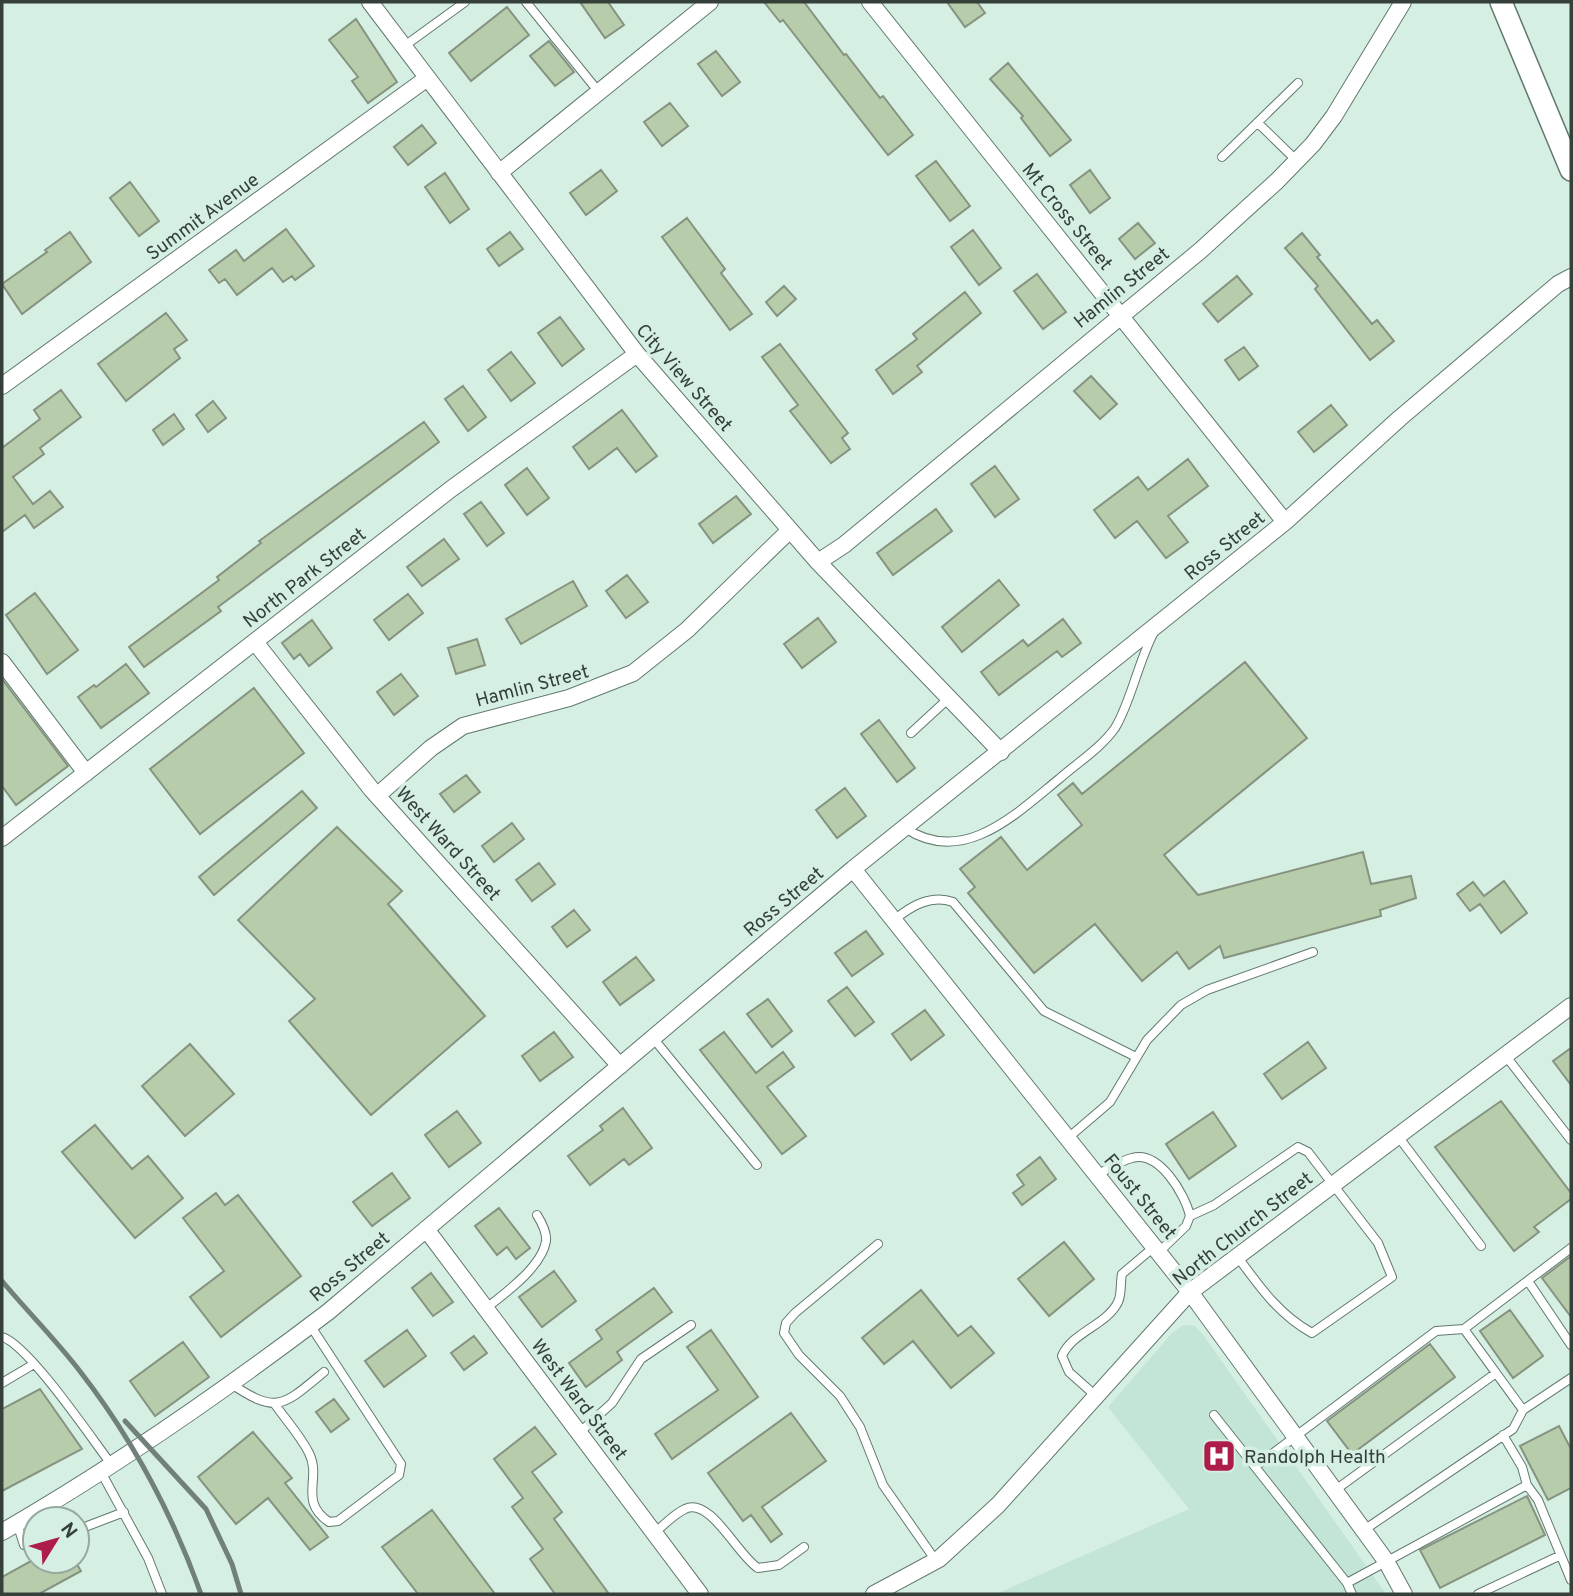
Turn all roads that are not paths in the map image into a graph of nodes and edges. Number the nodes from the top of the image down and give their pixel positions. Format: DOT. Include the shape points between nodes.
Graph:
graph roads {
  1 [pos="370,2"];
  2 [pos="465,2"];
  3 [pos="526,2"];
  4 [pos="710,2"];
  5 [pos="870,2"];
  6 [pos="1403,2"];
  7 [pos="1501,2"];
  8 [pos="403,47"];
  9 [pos="426,79"];
  10 [pos="1298,83"];
  11 [pos="598,91"];
  12 [pos="1258,122"];
  13 [pos="1222,157"];
  14 [pos="1297,161"];
  15 [pos="1571,170"];
  16 [pos="499,173"];
  17 [pos="1571,277"];
  18 [pos="1120,314"];
  19 [pos="637,354"];
  20 [pos="2,386"];
  21 [pos="1285,522"];
  22 [pos="790,530"];
  23 [pos="818,562"];
  24 [pos="1156,628"];
  25 [pos="255,642"];
  26 [pos="2,662"];
  27 [pos="949,698"];
  28 [pos="911,733"];
  29 [pos="1001,752"];
  30 [pos="86,773"];
  31 [pos="378,795"];
  32 [pos="905,828"];
  33 [pos="2,838"];
  34 [pos="853,869"];
  35 [pos="894,920"];
  36 [pos="1313,952"];
  37 [pos="1571,1006"];
  38 [pos="653,1038"];
  39 [pos="1505,1055"];
  40 [pos="1136,1057"];
  41 [pos="620,1066"];
  42 [pos="1397,1135"];
  43 [pos="1068,1138"];
  44 [pos="1571,1140"];
  45 [pos="757,1165"];
  46 [pos="1097,1175"];
  47 [pos="1333,1183"];
  48 [pos="537,1215"];
  49 [pos="1190,1216"];
  50 [pos="426,1229"];
  51 [pos="878,1244"];
  52 [pos="1481,1246"];
  53 [pos="1571,1248"];
  54 [pos="1156,1250"];
  55 [pos="1237,1256"];
  56 [pos="1528,1281"];
  57 [pos="1190,1292"];
  58 [pos="485,1308"];
  59 [pos="310,1325"];
  60 [pos="691,1325"];
  61 [pos="1464,1329"];
  62 [pos="2,1337"];
  63 [pos="1571,1345"];
  64 [pos="34,1364"];
  65 [pos="324,1373"];
  66 [pos="1496,1373"];
  67 [pos="1571,1378"];
  68 [pos="2,1383"];
  69 [pos="230,1383"];
  70 [pos="1097,1397"];
  71 [pos="274,1403"];
  72 [pos="1523,1410"];
  73 [pos="1214,1415"];
  74 [pos="579,1433"];
  75 [pos="1503,1435"];
  76 [pos="1295,1438"];
  77 [pos="1256,1466"];
  78 [pos="106,1468"];
  79 [pos="1527,1485"];
  80 [pos="1334,1491"];
  81 [pos="124,1512"];
  82 [pos="17,1523"];
  83 [pos="91,1525"];
  84 [pos="1364,1530"];
  85 [pos="2,1532"];
  86 [pos="654,1533"];
  87 [pos="21,1536"];
  88 [pos="804,1547"];
  89 [pos="1559,1556"];
  90 [pos="936,1561"];
  91 [pos="1386,1561"];
  92 [pos="1571,1580"];
  93 [pos="1347,1583"];
  94 [pos="162,1594"];
  95 [pos="700,1594"];
  96 [pos="874,1594"];
  97 [pos="1352,1594"];
  98 [pos="1404,1594"];
  99 [pos="1478,1594"];
  1 -- 8 [label="street, City View Street"];
  2 -- 8 [label="lane"];
  3 -- 11 [label="lane"];
  4 -- 11 [label="street"];
  5 -- 18 [label="street, Mt Cross Street"];
  6 -- 14 [label="street, Hamlin Street" via="1334,116"];
  7 -- 15 [label="main road"];
  8 -- 9 [label="street, City View Street"];
  9 -- 16 [label="street, City View Street"];
  9 -- 20 [label="street, Summit Avenue"];
  10 -- 12 [label="lane"];
  11 -- 16 [label="street"];
  12 -- 13 [label="lane"];
  12 -- 14 [label="lane"];
  14 -- 18 [label="street, Hamlin Street" via="1201,250"];
  16 -- 19 [label="street, City View Street"];
  17 -- 21 [label="street, Ross Street" via="1400,418"];
  18 -- 21 [label="street, Mt Cross Street"];
  18 -- 23 [label="street, Hamlin Street"];
  19 -- 22 [label="street, City View Street"];
  19 -- 25 [label="street, North Park Street" via="451,489"];
  21 -- 24 [label="street, Ross Street"];
  22 -- 23 [label="street, City View Street"];
  22 -- 31 [label="street, Hamlin Street" via="648,663 602,688 463,726"];
  23 -- 27 [label="street, City View Street"];
  24 -- 29 [label="street, Ross Street"];
  24 -- 32 [label="lane" via="1113,730 1013,817 985,834 959,841 928,840"];
  25 -- 30 [label="street, North Park Street"];
  25 -- 31 [label="street, West Ward Street"];
  26 -- 30 [label="street"];
  27 -- 28 [label="lane"];
  27 -- 29 [label="street, City View Street"];
  29 -- 32 [label="street, Ross Street"];
  30 -- 33 [label="street, North Park Street"];
  31 -- 41 [label="street, West Ward Street"];
  32 -- 34 [label="street, Ross Street"];
  34 -- 35 [label="street, Foust Street"];
  34 -- 38 [label="street, Ross Street"];
  35 -- 40 [label="lane" via="922,902 954,902 1044,1010"];
  35 -- 43 [label="street, Foust Street"];
  36 -- 40 [label="lane" via="1207,990 1181,1005"];
  37 -- 39 [label="street, North Church Street"];
  38 -- 41 [label="street, Ross Street"];
  38 -- 45 [label="lane"];
  39 -- 42 [label="street, North Church Street"];
  39 -- 44 [label="lane"];
  40 -- 43 [label="lane" via="1110,1102"];
  41 -- 50 [label="street, Ross Street"];
  42 -- 47 [label="street, North Church Street"];
  42 -- 52 [label="lane"];
  43 -- 46 [label="street, Foust Street"];
  46 -- 49 [label="lane" via="1133,1157 1143,1157 1164,1172 1181,1193"];
  46 -- 54 [label="street, Foust Street"];
  47 -- 49 [label="lane" via="1308,1152 1298,1147 1214,1205"];
  47 -- 55 [label="street, North Church Street"];
  47 -- 55 [label="lane" via="1378,1243 1392,1277 1360,1302 1312,1333 1275,1306"];
  48 -- 58 [label="lane" via="546,1242 519,1282"];
  49 -- 54 [label="lane" via="1186,1226"];
  50 -- 58 [label="street, West Ward Street"];
  50 -- 59 [label="street, Ross Street"];
  51 -- 90 [label="lane" via="795,1313 784,1333 840,1396 860,1427 883,1485"];
  53 -- 56 [label="lane"];
  54 -- 57 [label="street, Foust Street"];
  54 -- 70 [label="lane" via="1122,1274 1115,1308 1062,1356 1069,1372"];
  55 -- 57 [label="street, North Church Street"];
  56 -- 61 [label="lane"];
  56 -- 63 [label="lane"];
  57 -- 70 [label="street, North Church Street"];
  57 -- 76 [label="street, Foust Street"];
  58 -- 74 [label="street, West Ward Street"];
  59 -- 69 [label="street, Ross Street"];
  59 -- 71 [label="lane" via="401,1464 399,1475 338,1521 329,1522 311,1501 310,1454"];
  60 -- 74 [label="lane" via="641,1359 612,1403"];
  61 -- 66 [label="lane"];
  61 -- 76 [label="lane" via="1436,1331"];
  62 -- 64 [label="lane"];
  64 -- 68 [label="lane"];
  64 -- 78 [label="lane"];
  65 -- 71 [label="lane" via="289,1401"];
  66 -- 72 [label="lane"];
  66 -- 80 [label="lane"];
  67 -- 72 [label="lane"];
  69 -- 71 [label="lane" via="258,1401"];
  69 -- 78 [label="street, Ross Street"];
  70 -- 90 [label="street, North Church Street" via="998,1505"];
  72 -- 75 [label="lane" via="1513,1429"];
  73 -- 77 [label="lane"];
  74 -- 86 [label="street, West Ward Street"];
  75 -- 79 [label="lane"];
  75 -- 84 [label="lane"];
  76 -- 77 [label="lane"];
  76 -- 80 [label="street, Foust Street"];
  77 -- 93 [label="lane"];
  78 -- 81 [label="lane"];
  78 -- 82 [label="street, Ross Street"];
  79 -- 89 [label="lane" via="1538,1500"];
  79 -- 91 [label="lane"];
  80 -- 84 [label="street, Foust Street"];
  81 -- 83 [label="lane"];
  81 -- 94 [label="lane"];
  82 -- 85 [label="street, Ross Street"];
  82 -- 87 [label="lane"];
  84 -- 91 [label="street, Foust Street"];
  86 -- 88 [label="lane" via="694,1506 713,1517 747,1562 758,1569 779,1565"];
  86 -- 95 [label="street, West Ward Street"];
  89 -- 92 [label="lane"];
  89 -- 99 [label="lane"];
  90 -- 96 [label="street, North Church Street"];
  91 -- 93 [label="lane"];
  91 -- 98 [label="street, Foust Street"];
  93 -- 97 [label="lane"];
}
